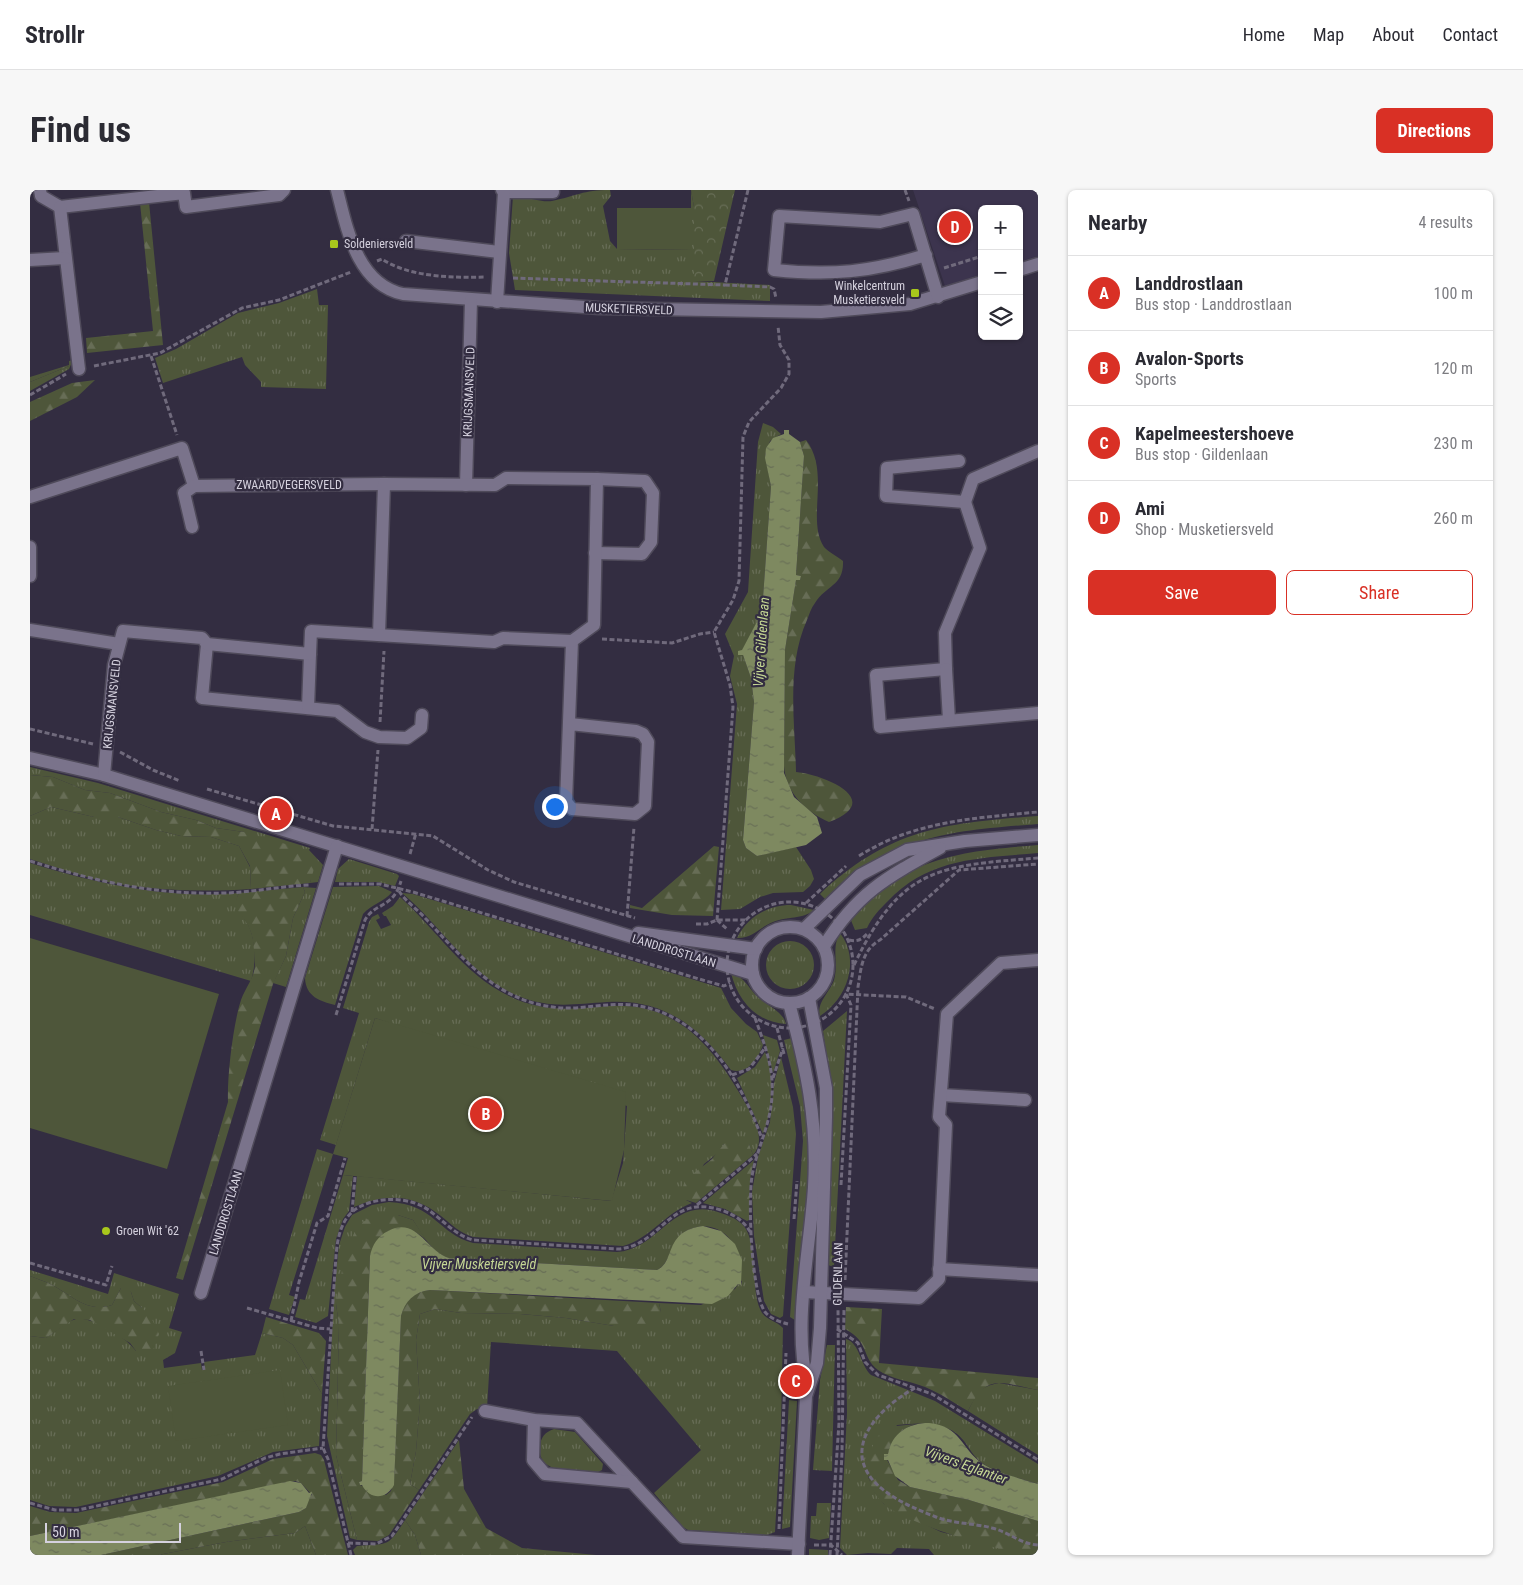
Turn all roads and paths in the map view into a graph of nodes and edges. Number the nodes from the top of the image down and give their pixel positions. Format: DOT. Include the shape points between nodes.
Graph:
graph roads {
  1 [pos="40,190"];
  2 [pos="284,190"];
  3 [pos="337,190"];
  4 [pos="748,190"];
  5 [pos="503,191"];
  6 [pos="553,192"];
  7 [pos="60,206"];
  8 [pos="406,241"];
  9 [pos="499,252"];
  10 [pos="926,255"];
  11 [pos="978,257"];
  12 [pos="66,258"];
  13 [pos="30,260"];
  14 [pos="1038,264"];
  15 [pos="363,266"];
  16 [pos="1023,269"];
  17 [pos="931,273"];
  18 [pos="498,277"];
  19 [pos="978,283"];
  20 [pos="725,285"];
  21 [pos="938,297"];
  22 [pos="471,300"];
  23 [pos="498,302"];
  24 [pos="777,312"];
  25 [pos="151,356"];
  26 [pos="79,369"];
  27 [pos="30,395"];
  28 [pos="182,448"];
  29 [pos="1038,451"];
  30 [pos="959,460"];
  31 [pos="596,479"];
  32 [pos="384,484"];
  33 [pos="466,485"];
  34 [pos="194,486"];
  35 [pos="30,497"];
  36 [pos="965,502"];
  37 [pos="192,527"];
  38 [pos="30,547"];
  39 [pos="595,552"];
  40 [pos="30,576"];
  41 [pos="594,625"];
  42 [pos="30,630"];
  43 [pos="714,632"];
  44 [pos="379,635"];
  45 [pos="572,641"];
  46 [pos="119,644"];
  47 [pos="207,644"];
  48 [pos="310,654"];
  49 [pos="946,670"];
  50 [pos="308,708"];
  51 [pos="1038,713"];
  52 [pos="422,715"];
  53 [pos="949,720"];
  54 [pos="570,724"];
  55 [pos="30,729"];
  56 [pos="379,736"];
  57 [pos="107,747"];
  58 [pos="30,758"];
  59 [pos="104,775"];
  60 [pos="183,782"];
  61 [pos="201,787"];
  62 [pos="635,814"];
  63 [pos="372,829"];
  64 [pos="416,833"];
  65 [pos="1038,835"];
  66 [pos="948,844"];
  67 [pos="337,846"];
  68 [pos="1038,858"];
  69 [pos="30,861"];
  70 [pos="1038,864"];
  71 [pos="406,867"];
  72 [pos="326,884"];
  73 [pos="399,890"];
  74 [pos="627,916"];
  75 [pos="641,919"];
  76 [pos="717,920"];
  77 [pos="689,924"];
  78 [pos="596,927"];
  79 [pos="804,929"];
  80 [pos="870,932"];
  81 [pos="848,940"];
  82 [pos="731,941"];
  83 [pos="824,946"];
  84 [pos="756,949"];
  85 [pos="1038,960"];
  86 [pos="853,965"];
  87 [pos="727,966"];
  88 [pos="753,974"];
  89 [pos="730,984"];
  90 [pos="858,994"];
  91 [pos="809,998"];
  92 [pos="789,1003"];
  93 [pos="947,1014"];
  94 [pos="336,1015"];
  95 [pos="755,1018"];
  96 [pos="778,1028"];
  97 [pos="766,1048"];
  98 [pos="783,1048"];
  99 [pos="732,1075"];
  100 [pos="772,1081"];
  101 [pos="941,1095"];
  102 [pos="1026,1100"];
  103 [pos="762,1139"];
  104 [pos="757,1154"];
  105 [pos="345,1158"];
  106 [pos="356,1177"];
  107 [pos="841,1194"];
  108 [pos="696,1206"];
  109 [pos="352,1212"];
  110 [pos="751,1233"];
  111 [pos="30,1263"];
  112 [pos="112,1266"];
  113 [pos="939,1269"];
  114 [pos="1038,1275"];
  115 [pos="804,1292"];
  116 [pos="201,1293"];
  117 [pos="822,1293"];
  118 [pos="841,1294"];
  119 [pos="247,1308"];
  120 [pos="291,1320"];
  121 [pos="786,1324"];
  122 [pos="330,1329"];
  123 [pos="838,1329"];
  124 [pos="844,1333"];
  125 [pos="201,1351"];
  126 [pos="204,1370"];
  127 [pos="808,1388"];
  128 [pos="915,1388"];
  129 [pos="485,1411"];
  130 [pos="534,1420"];
  131 [pos="323,1448"];
  132 [pos="1038,1460"];
  133 [pos="632,1482"];
  134 [pos="30,1503"];
  135 [pos="348,1542"];
  136 [pos="831,1545"];
  137 [pos="1038,1545"];
  138 [pos="798,1550"];
  139 [pos="837,1553"];
  140 [pos="351,1555"];
  141 [pos="830,1555"];
  142 [pos="842,1555"];
  1 -- 7 [label="street" via="41,196"];
  2 -- 7 [label="street" via="279,195 186,206 184,193"];
  3 -- 15 [label="street, MUSKETIERSVELD"];
  4 -- 20 [label="path"];
  5 -- 6 [label="street"];
  5 -- 9 [label="street"];
  7 -- 12 [label="street"];
  8 -- 9 [label="street"];
  9 -- 18 [label="street"];
  10 -- 10 [label="street" via="866,271 819,273 774,270 779,216 880,222 913,214"];
  10 -- 17 [label="street"];
  11 -- 17 [label="path"];
  12 -- 13 [label="street"];
  12 -- 26 [label="street"];
  14 -- 16 [label="street"];
  15 -- 18 [label="path" via="382,258 406,271"];
  15 -- 22 [label="street, MUSKETIERSVELD" via="378,283 394,292"];
  15 -- 25 [label="path" via="279,300 242,308"];
  17 -- 21 [label="street"];
  18 -- 20 [label="path"];
  18 -- 23 [label="street"];
  19 -- 21 [label="street, MUSKETIERSVELD"];
  20 -- 24 [label="path" via="772,288"];
  21 -- 24 [label="street, MUSKETIERSVELD" via="879,308"];
  22 -- 23 [label="street, MUSKETIERSVELD"];
  22 -- 33 [label="street, KRIJGSMANSVELD"];
  23 -- 24 [label="street, MUSKETIERSVELD" via="618,309"];
  24 -- 43 [label="path" via="779,340 788,360 789,374 781,388 749,422 743,436 739,581 733,600"];
  25 -- 26 [label="path"];
  25 -- 28 [label="path"];
  26 -- 27 [label="path"];
  28 -- 34 [label="street"];
  28 -- 35 [label="street"];
  29 -- 36 [label="street" via="973,479"];
  30 -- 36 [label="street" via="887,468 886,496"];
  31 -- 33 [label="street" via="506,478 495,485"];
  31 -- 39 [label="street"];
  31 -- 39 [label="street" via="645,481 653,493 651,542 642,554"];
  32 -- 33 [label="street"];
  32 -- 34 [label="street, ZWAARDVEGERSVELD"];
  32 -- 44 [label="street"];
  34 -- 37 [label="street" via="184,493"];
  36 -- 49 [label="street" via="980,548 945,633"];
  38 -- 40 [label="street"];
  39 -- 41 [label="street"];
  41 -- 43 [label="path" via="596,638 670,643"];
  41 -- 45 [label="street"];
  42 -- 46 [label="street"];
  43 -- 76 [label="path" via="733,707"];
  44 -- 45 [label="street" via="494,642 504,638"];
  44 -- 48 [label="street" via="311,631"];
  44 -- 56 [label="path" via="385,640"];
  45 -- 54 [label="street"];
  46 -- 47 [label="street, KRIJGSMANSVELD" via="123,631 202,638"];
  46 -- 57 [label="street, KRIJGSMANSVELD"];
  47 -- 48 [label="street, KRIJGSMANSVELD"];
  47 -- 50 [label="street" via="202,698"];
  48 -- 50 [label="street"];
  49 -- 53 [label="street"];
  49 -- 53 [label="street" via="876,675 880,727"];
  50 -- 56 [label="street" via="337,711 365,732"];
  51 -- 53 [label="street"];
  52 -- 56 [label="street" via="421,728 407,738"];
  54 -- 62 [label="street" via="566,802 572,808"];
  54 -- 62 [label="street" via="636,730 643,734 648,742 645,806"];
  55 -- 57 [label="path"];
  56 -- 63 [label="path"];
  57 -- 59 [label="street, KRIJGSMANSVELD"];
  57 -- 60 [label="path"];
  58 -- 59 [label="street, LANDDROSTLAAN"];
  59 -- 67 [label="street, LANDDROSTLAAN"];
  61 -- 63 [label="path, LANDDROSTLAAN" via="333,826"];
  62 -- 74 [label="path"];
  63 -- 64 [label="path, LANDDROSTLAAN"];
  64 -- 71 [label="path"];
  64 -- 74 [label="path, LANDDROSTLAAN" via="433,836 514,882"];
  65 -- 66 [label="street"];
  66 -- 79 [label="street" via="907,850 868,870"];
  66 -- 83 [label="street" via="889,876 866,893 842,918"];
  67 -- 71 [label="street, LANDDROSTLAAN"];
  67 -- 72 [label="street, LANDDROSTLAAN"];
  68 -- 80 [label="path" via="956,866 934,874 896,899"];
  69 -- 72 [label="path" via="101,882 163,891 226,893"];
  70 -- 90 [label="path" via="960,870 870,946 862,966"];
  71 -- 73 [label="path"];
  71 -- 78 [label="street, LANDDROSTLAAN"];
  72 -- 73 [label="path" via="380,884"];
  72 -- 116 [label="street, LANDDROSTLAAN"];
  73 -- 89 [label="path" via="699,979 724,986"];
  73 -- 94 [label="path" via="390,902 371,912 365,920"];
  73 -- 99 [label="path" via="461,958 501,990 551,1007 621,1004 667,1012 702,1039"];
  74 -- 75 [label="path, LANDDROSTLAAN"];
  76 -- 77 [label="path" via="707,924"];
  76 -- 82 [label="path"];
  76 -- 82 [label="path" via="746,920"];
  78 -- 82 [label="street, LANDDROSTLAAN"];
  78 -- 87 [label="street, LANDDROSTLAAN"];
  79 -- 83 [label="street"];
  79 -- 84 [label="street" via="781,928 762,939"];
  80 -- 81 [label="path" via="862,940"];
  80 -- 86 [label="path"];
  82 -- 84 [label="street, LANDDROSTLAAN"];
  82 -- 87 [label="path"];
  83 -- 91 [label="street" via="829,965 827,975"];
  84 -- 88 [label="street" via="752,961"];
  85 -- 93 [label="street" via="1001,964"];
  87 -- 88 [label="street, LANDDROSTLAAN"];
  87 -- 89 [label="path"];
  88 -- 92 [label="street" via="770,998"];
  89 -- 95 [label="path" via="735,996"];
  90 -- 93 [label="path" via="906,997"];
  90 -- 107 [label="path" via="846,994 852,1005"];
  90 -- 118 [label="path"];
  91 -- 92 [label="street"];
  91 -- 117 [label="street, GILDENLAAN" via="826,1088"];
  92 -- 115 [label="street, GILDENLAAN" via="814,1111 816,1149"];
  93 -- 101 [label="street"];
  95 -- 96 [label="path"];
  95 -- 97 [label="path"];
  97 -- 99 [label="path" via="749,1069"];
  97 -- 100 [label="path"];
  98 -- 100 [label="path"];
  99 -- 103 [label="path"];
  100 -- 103 [label="path" via="771,1108"];
  101 -- 102 [label="street"];
  101 -- 113 [label="street" via="940,1117 946,1124"];
  103 -- 104 [label="path"];
  104 -- 108 [label="path"];
  104 -- 110 [label="path" via="750,1192"];
  105 -- 120 [label="path" via="328,1216 317,1223"];
  106 -- 109 [label="path"];
  108 -- 109 [label="path" via="680,1212 639,1244 618,1249 473,1240 460,1235 420,1205 402,1200 377,1202"];
  108 -- 110 [label="path" via="734,1215"];
  109 -- 122 [label="path" via="342,1226 337,1242"];
  110 -- 121 [label="path" via="761,1302 770,1317"];
  111 -- 112 [label="path" via="106,1285"];
  113 -- 114 [label="street"];
  113 -- 118 [label="street" via="939,1279 919,1298"];
  115 -- 117 [label="street"];
  115 -- 127 [label="street, GILDENLAAN" via="802,1364"];
  117 -- 118 [label="street"];
  117 -- 127 [label="street, GILDENLAAN" via="817,1363"];
  118 -- 123 [label="path, GILDENLAAN"];
  118 -- 124 [label="path"];
  119 -- 120 [label="path"];
  120 -- 122 [label="path"];
  122 -- 131 [label="path"];
  123 -- 124 [label="path"];
  123 -- 136 [label="path, GILDENLAAN" via="839,1423"];
  124 -- 128 [label="path" via="858,1343 865,1362 874,1372"];
  124 -- 139 [label="path"];
  125 -- 126 [label="path"];
  127 -- 138 [label="street, GILDENLAAN"];
  128 -- 132 [label="path" via="937,1397"];
  128 -- 137 [label="path" via="886,1407 870,1426 863,1452 869,1475 884,1489 931,1515 995,1529 1022,1542"];
  129 -- 130 [label="street, GILDENLAAN"];
  129 -- 135 [label="path" via="477,1412 471,1418 392,1536 376,1544"];
  130 -- 133 [label="street, GILDENLAAN" via="578,1423"];
  130 -- 133 [label="street" via="533,1460 545,1474"];
  131 -- 134 [label="path" via="265,1458 222,1479 78,1510 55,1510"];
  131 -- 135 [label="path"];
  133 -- 138 [label="street, GILDENLAAN" via="683,1537"];
  135 -- 140 [label="path"];
  136 -- 139 [label="path"];
  136 -- 141 [label="path, GILDENLAAN"];
  139 -- 142 [label="path"];
}
